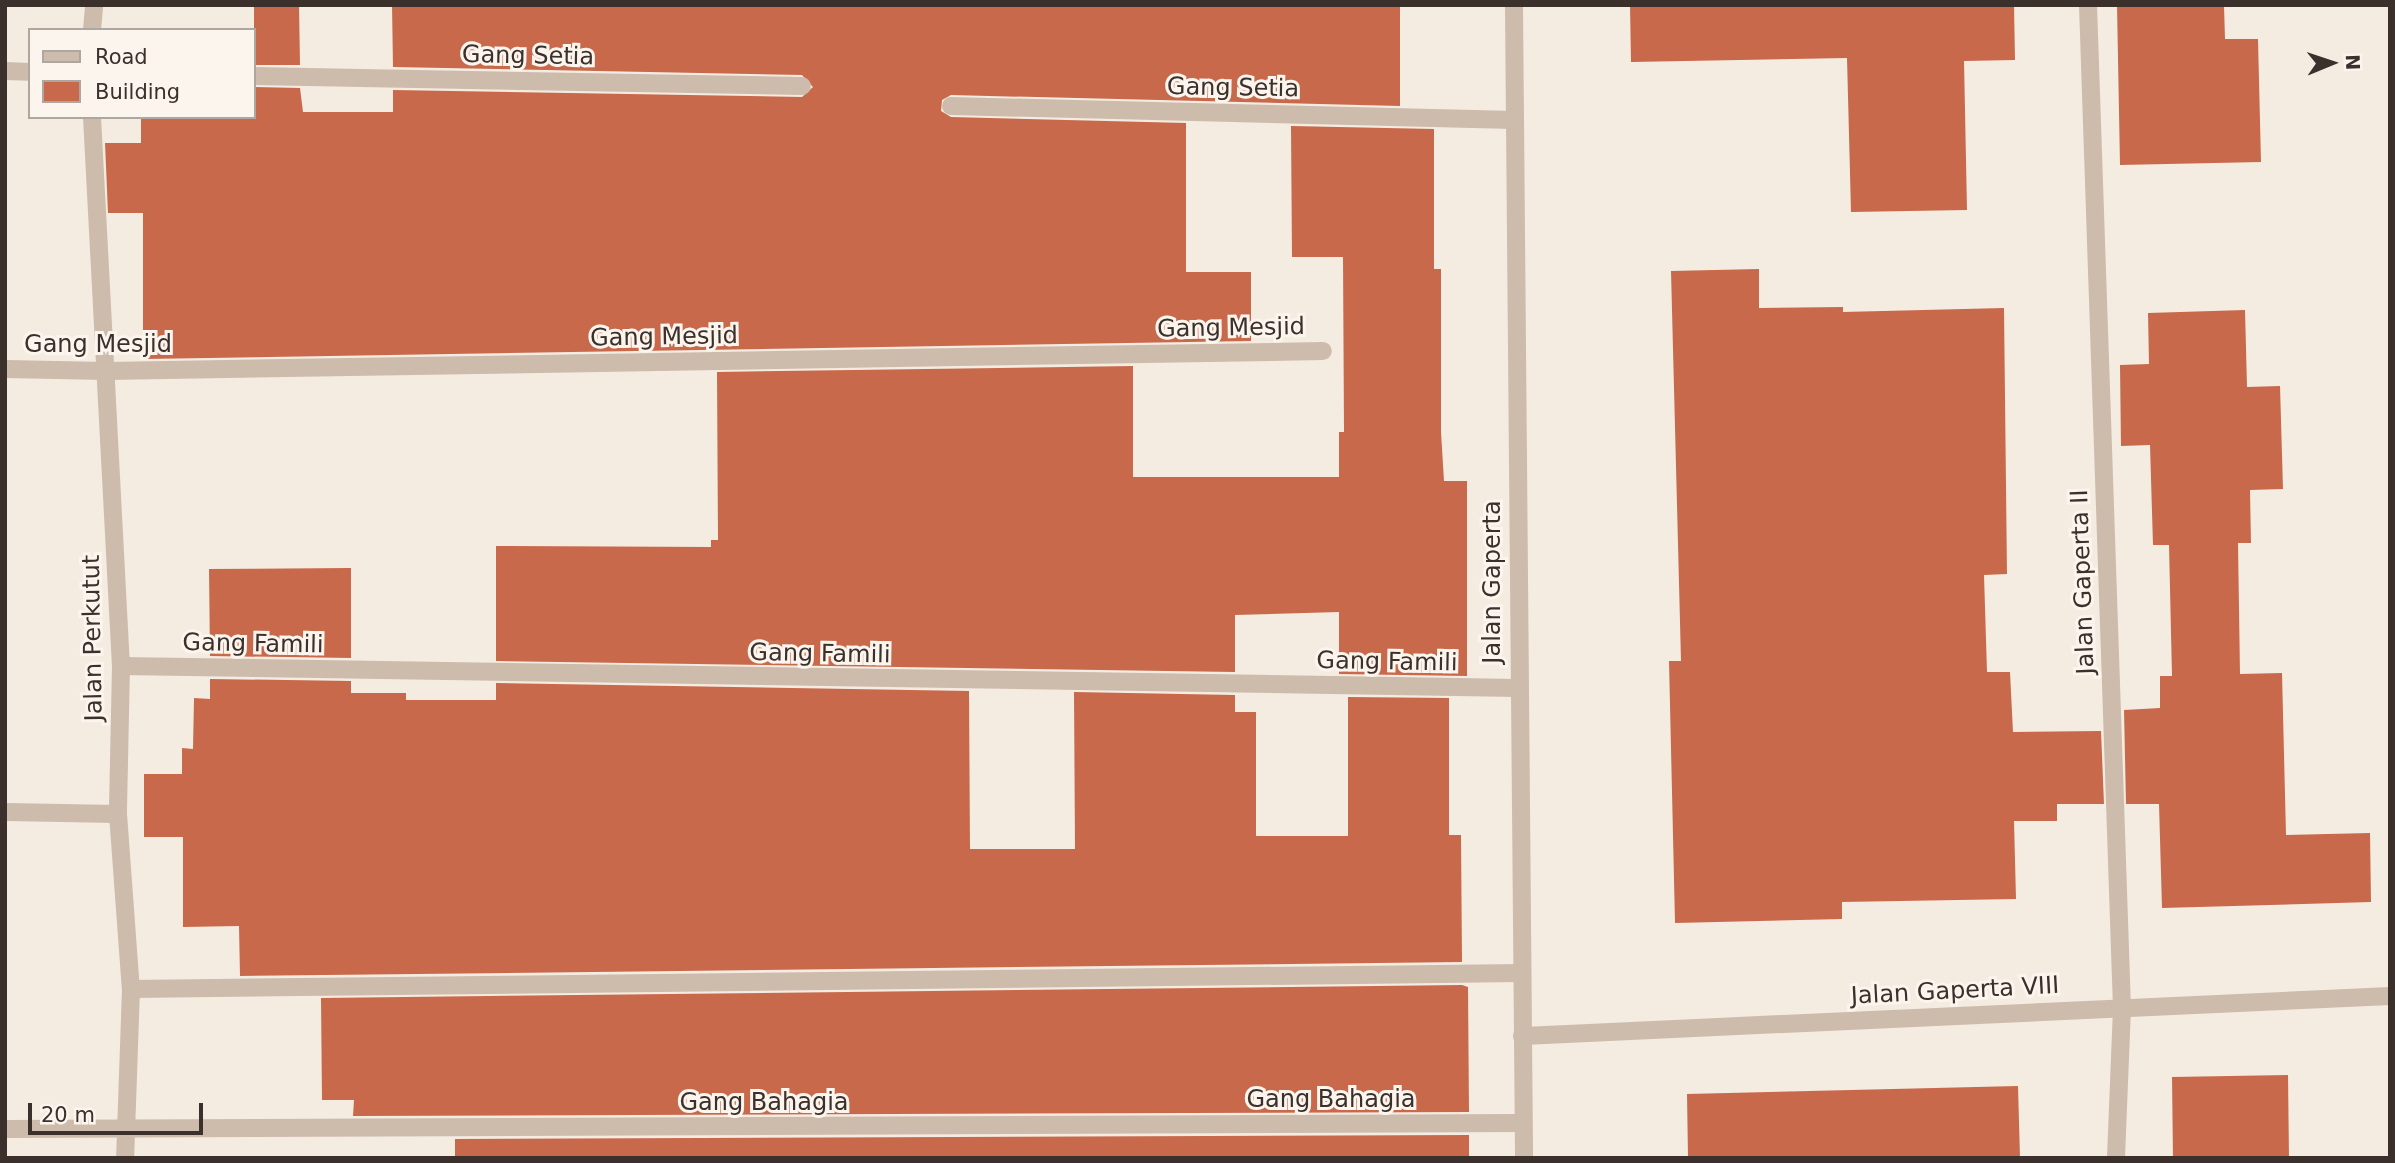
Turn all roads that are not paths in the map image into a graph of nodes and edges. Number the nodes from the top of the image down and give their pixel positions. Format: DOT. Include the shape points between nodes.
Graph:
graph roads {
  1 [pos="93,5"];
  2 [pos="1514,5"];
  3 [pos="2088,5"];
  4 [pos="92,28"];
  5 [pos="5,71"];
  6 [pos="28,72"];
  7 [pos="256,76"];
  8 [pos="802,86"];
  9 [pos="951,106"];
  10 [pos="92,119"];
  11 [pos="1514,120"];
  12 [pos="1323,351"];
  13 [pos="5,369"];
  14 [pos="107,371"];
  15 [pos="121,666"];
  16 [pos="1518,688"];
  17 [pos="5,812"];
  18 [pos="118,814"];
  19 [pos="1522,973"];
  20 [pos="131,989"];
  21 [pos="2390,996"];
  22 [pos="2122,1008"];
  23 [pos="1522,1036"];
  24 [pos="1523,1123"];
  25 [pos="5,1129"];
  26 [pos="124,1130"];
  27 [pos="125,1158"];
  28 [pos="1524,1158"];
  29 [pos="2116,1158"];
  1 -- 4 [label="street"];
  2 -- 11 [label="street, Jalan Gaperta"];
  3 -- 22 [label="street, Jalan Gaperta II"];
  5 -- 6 [label="street"];
  7 -- 8 [label="street, Gang Setia"];
  9 -- 11 [label="street, Gang Setia"];
  10 -- 14 [label="street, Jalan Perkutut"];
  11 -- 16 [label="street, Jalan Gaperta"];
  12 -- 14 [label="street, Gang Mesjid"];
  13 -- 14 [label="street, Gang Mesjid"];
  14 -- 15 [label="street, Jalan Perkutut"];
  15 -- 16 [label="street, Gang Famili"];
  15 -- 18 [label="street, Jalan Perkutut"];
  16 -- 19 [label="street, Jalan Gaperta"];
  17 -- 18 [label="street"];
  18 -- 20 [label="street, Jalan Perkutut"];
  19 -- 20 [label="street"];
  19 -- 23 [label="street, Jalan Gaperta"];
  20 -- 26 [label="street, Jalan Perkutut"];
  21 -- 22 [label="street, Jalan Gaperta VIII"];
  22 -- 23 [label="street, Jalan Gaperta VIII"];
  22 -- 29 [label="street, Jalan Gaperta II"];
  23 -- 24 [label="street, Jalan Gaperta"];
  24 -- 26 [label="street, Gang Bahagia"];
  24 -- 28 [label="street, Jalan Gaperta"];
  25 -- 26 [label="street, Gang Bahagia"];
  26 -- 27 [label="street, Jalan Perkutut"];
}
